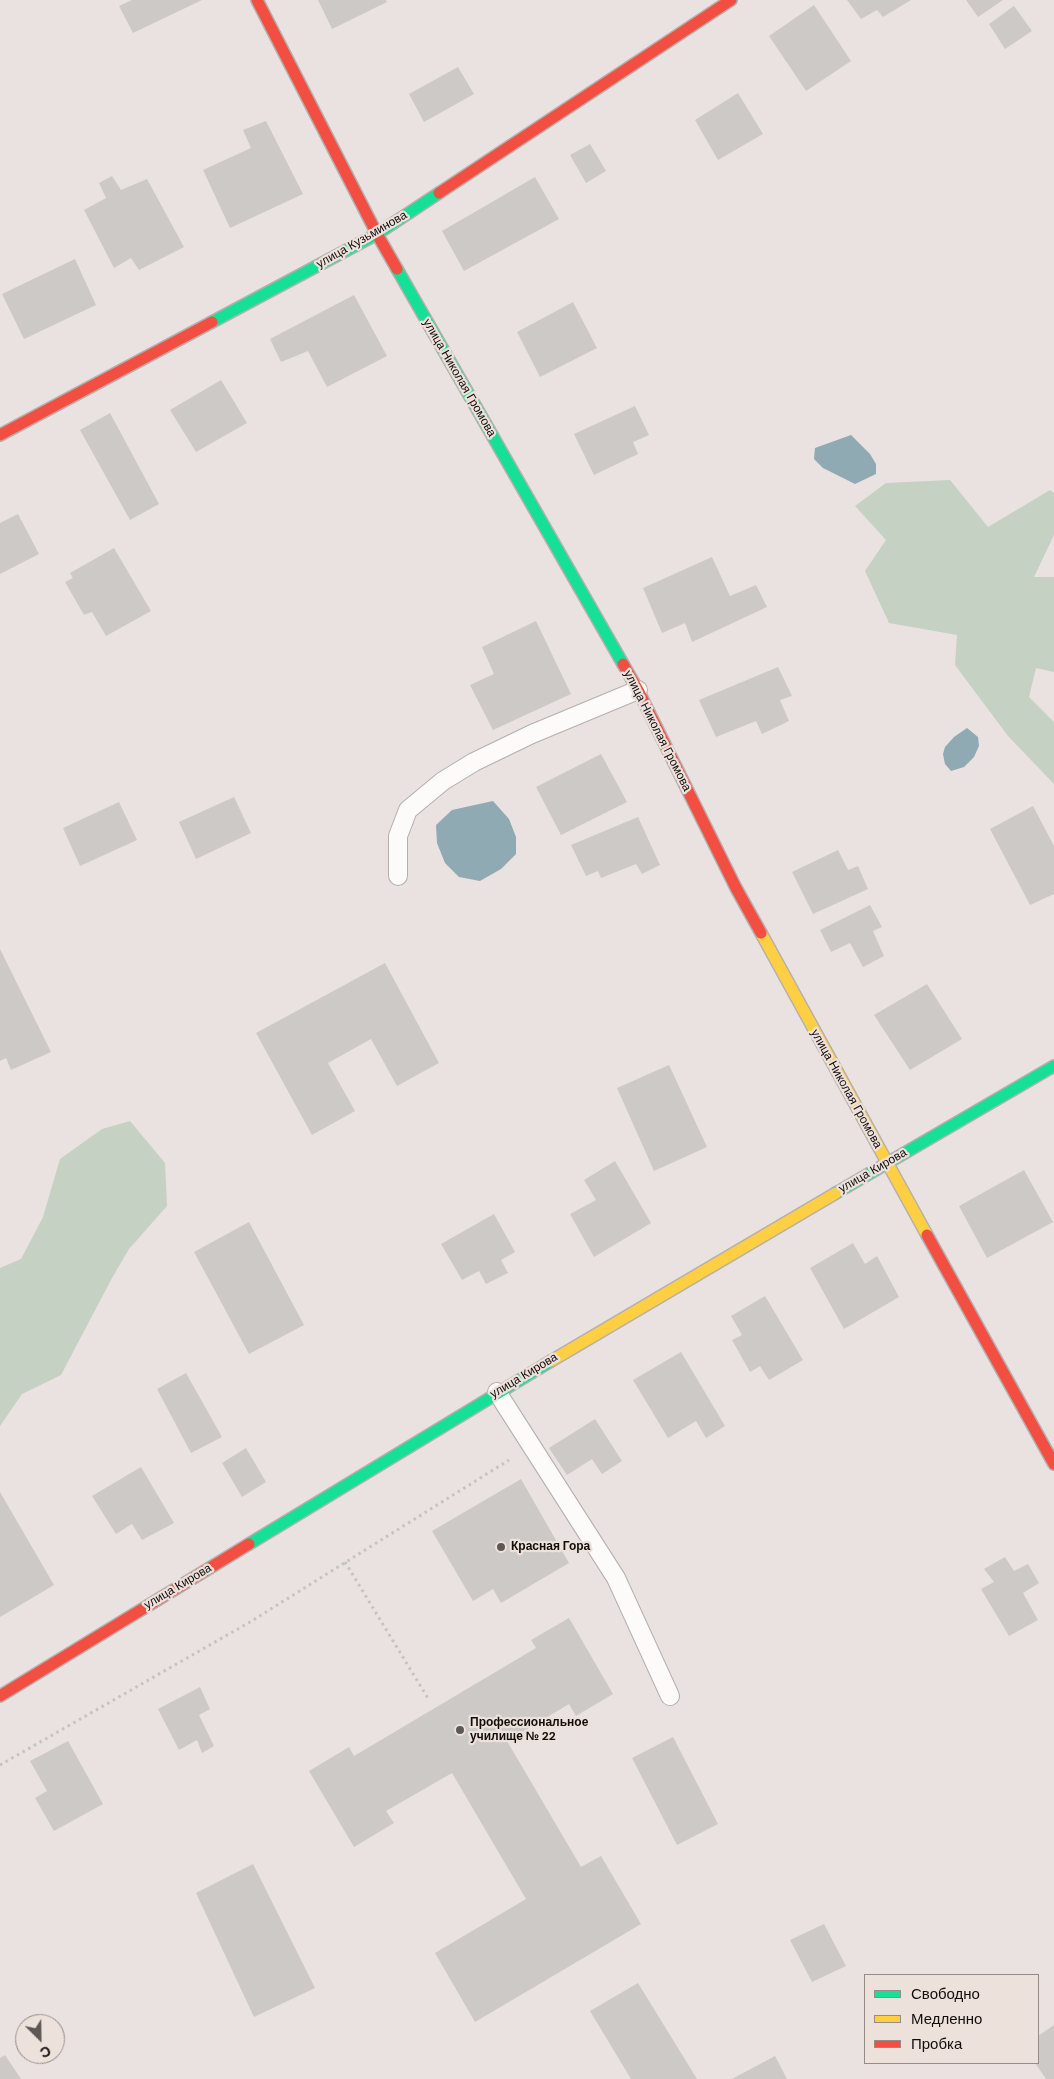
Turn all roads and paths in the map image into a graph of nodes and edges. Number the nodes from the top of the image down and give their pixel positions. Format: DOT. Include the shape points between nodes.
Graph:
graph roads {
  1 [pos="257,0"];
  2 [pos="731,0"];
  3 [pos="377,234"];
  4 [pos="0,435"];
  5 [pos="638,690"];
  6 [pos="398,876"];
  7 [pos="1054,1066"];
  8 [pos="886,1163"];
  9 [pos="497,1392"];
  10 [pos="531,1447"];
  11 [pos="1054,1464"];
  12 [pos="345,1562"];
  13 [pos="0,1696"];
  14 [pos="670,1696"];
  15 [pos="430,1700"];
  16 [pos="0,1765"];
  1 -- 3 [label="street, улица Николая Громова"];
  2 -- 3 [label="street, улица Кузьминова"];
  3 -- 4 [label="street, улица Кузьминова"];
  3 -- 5 [label="street, улица Николая Громова"];
  5 -- 6 [label="lane" via="532,734 474,762 444,781 408,810 398,836"];
  5 -- 8 [label="street, улица Николая Громова" via="736,888"];
  7 -- 8 [label="street, улица Кирова"];
  8 -- 9 [label="street, улица Кирова"];
  8 -- 11 [label="street, улица Николая Громова"];
  9 -- 10 [label="lane"];
  9 -- 13 [label="street, улица Кирова"];
  10 -- 12 [label="path"];
  10 -- 14 [label="lane" via="616,1578"];
  12 -- 15 [label="path"];
  12 -- 16 [label="path" via="250,1622"];
}
